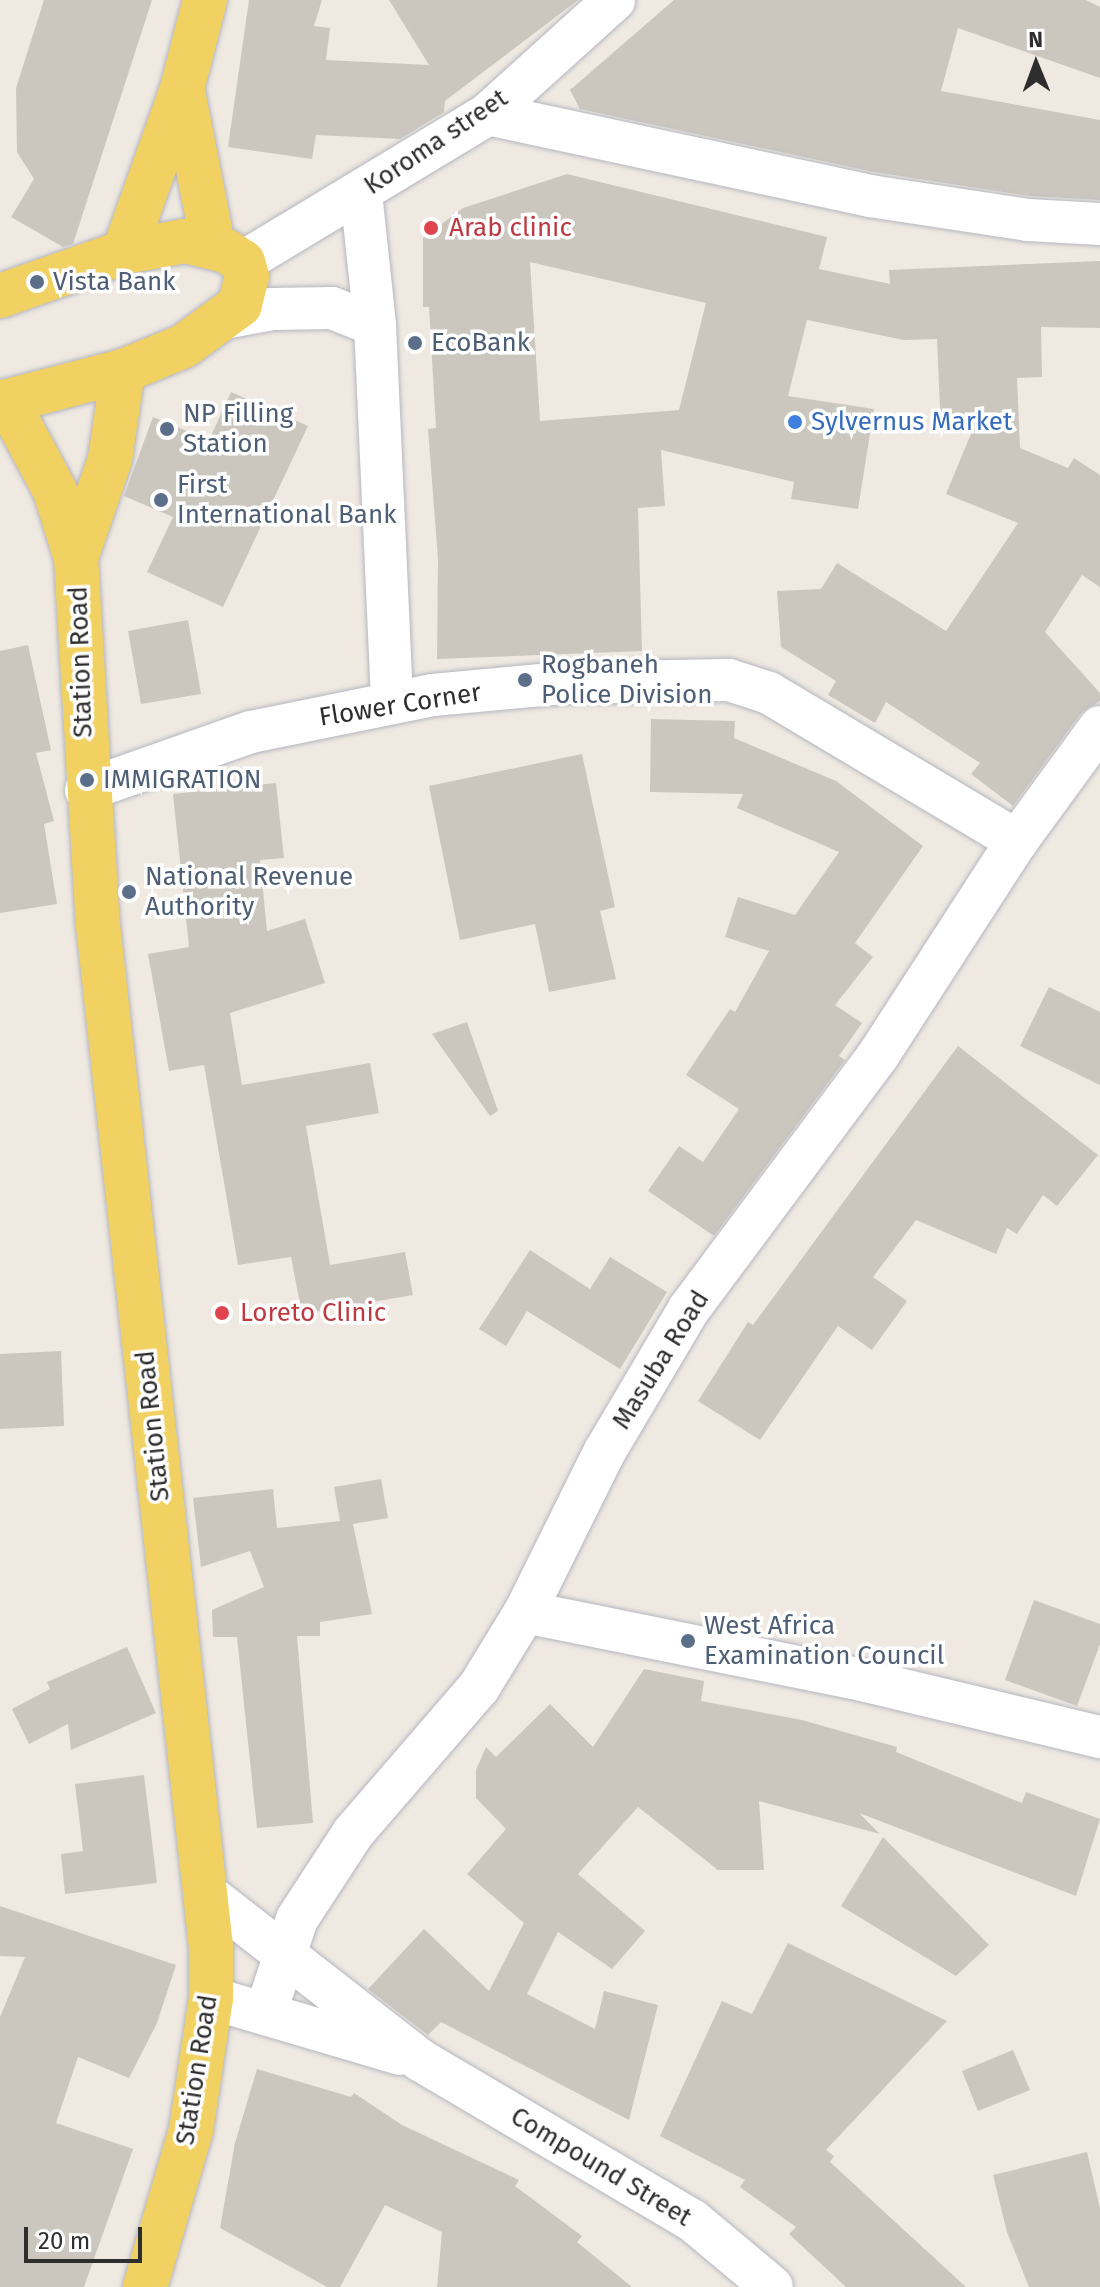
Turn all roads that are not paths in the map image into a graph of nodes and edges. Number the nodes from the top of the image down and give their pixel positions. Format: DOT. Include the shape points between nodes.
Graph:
graph roads {
  1 [pos="205,0"];
  2 [pos="614,0"];
  3 [pos="182,89"];
  4 [pos="488,114"];
  5 [pos="361,193"];
  6 [pos="1100,224"];
  7 [pos="124,252"];
  8 [pos="228,253"];
  9 [pos="0,296"];
  10 [pos="229,317"];
  11 [pos="375,325"];
  12 [pos="123,371"];
  13 [pos="4,402"];
  14 [pos="76,558"];
  15 [pos="392,703"];
  16 [pos="1100,727"];
  17 [pos="86,790"];
  18 [pos="1017,841"];
  19 [pos="525,1612"];
  20 [pos="1100,1737"];
  21 [pos="207,1894"];
  22 [pos="284,1950"];
  23 [pos="211,1998"];
  24 [pos="265,2014"];
  25 [pos="420,2060"];
  26 [pos="145,2287"];
  27 [pos="772,2287"];
  1 -- 3 [label="main road"];
  2 -- 4 [label="street, Koroma street"];
  3 -- 7 [label="main road"];
  3 -- 8 [label="main road"];
  4 -- 5 [label="street, Koroma street"];
  4 -- 6 [label="street" via="870,196 1028,220"];
  5 -- 8 [label="street, Koroma street"];
  5 -- 11 [label="street"];
  7 -- 8 [label="main road" via="185,241"];
  7 -- 9 [label="main road"];
  8 -- 10 [label="main road" via="246,291"];
  10 -- 11 [label="street" via="332,308"];
  10 -- 12 [label="main road" via="184,346"];
  11 -- 15 [label="street"];
  12 -- 13 [label="main road"];
  12 -- 14 [label="main road, Station Road" via="110,459"];
  13 -- 14 [label="main road, Station Road" via="55,491"];
  14 -- 17 [label="main road, Station Road"];
  15 -- 17 [label="street, Flower Corner" via="251,732"];
  15 -- 18 [label="street, Flower Corner" via="562,683 747,684 886,759"];
  16 -- 18 [label="street, Masuba Road"];
  17 -- 21 [label="main road, Station Road"];
  18 -- 19 [label="street, Masuba Road" via="879,1054 689,1309 605,1451"];
  19 -- 20 [label="street" via="866,1681"];
  19 -- 22 [label="street, Masuba Road" via="479,1687 353,1833 297,1919"];
  21 -- 22 [label="street, Compound Street" via="235,1920"];
  21 -- 23 [label="main road, Station Road"];
  22 -- 24 [label="street, Masuba Road"];
  22 -- 25 [label="street, Compound Street"];
  23 -- 24 [label="street, Compound Street"];
  23 -- 26 [label="main road, Station Road" via="191,2130"];
  24 -- 25 [label="street, Compound Street"];
  25 -- 27 [label="street, Compound Street" via="692,2220"];
}
